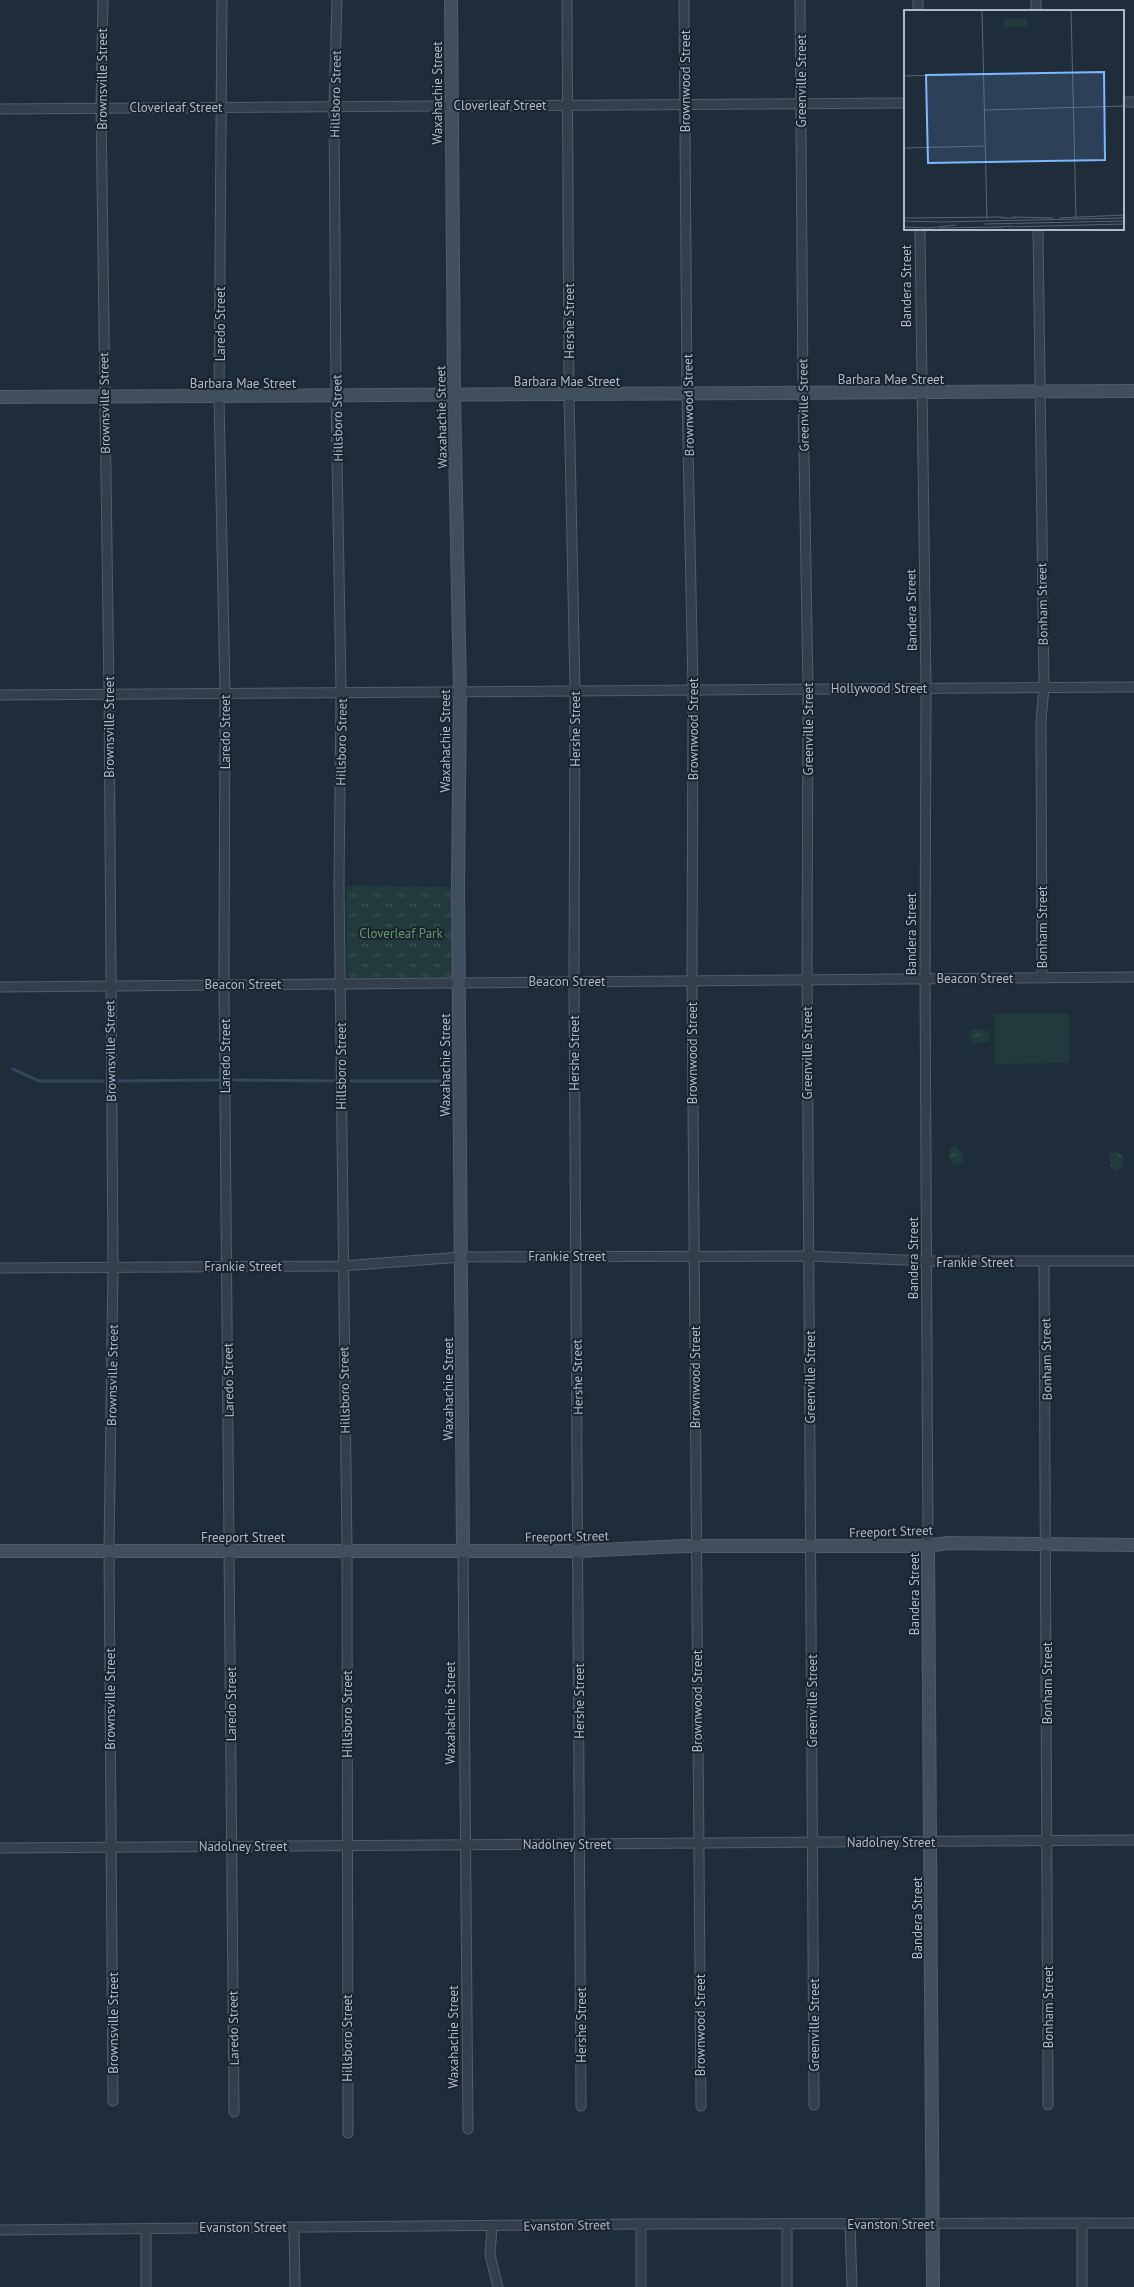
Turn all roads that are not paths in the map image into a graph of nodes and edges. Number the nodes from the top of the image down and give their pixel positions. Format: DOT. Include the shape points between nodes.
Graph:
graph roads {
  1 [pos="103,0"];
  2 [pos="222,0"];
  3 [pos="336,0"];
  4 [pos="451,0"];
  5 [pos="567,0"];
  6 [pos="684,0"];
  7 [pos="800,0"];
  8 [pos="904,103"];
  9 [pos="685,104"];
  10 [pos="801,104"];
  11 [pos="452,105"];
  12 [pos="568,105"];
  13 [pos="334,106"];
  14 [pos="101,107"];
  15 [pos="221,107"];
  16 [pos="0,109"];
  17 [pos="920,230"];
  18 [pos="1038,230"];
  19 [pos="1134,391"];
  20 [pos="921,392"];
  21 [pos="1039,392"];
  22 [pos="803,393"];
  23 [pos="687,394"];
  24 [pos="454,395"];
  25 [pos="570,395"];
  26 [pos="336,396"];
  27 [pos="0,397"];
  28 [pos="219,397"];
  29 [pos="104,398"];
  30 [pos="1044,687"];
  31 [pos="1134,687"];
  32 [pos="926,688"];
  33 [pos="693,689"];
  34 [pos="808,689"];
  35 [pos="575,690"];
  36 [pos="342,691"];
  37 [pos="460,691"];
  38 [pos="225,692"];
  39 [pos="109,693"];
  40 [pos="0,695"];
  41 [pos="1134,977"];
  42 [pos="1042,978"];
  43 [pos="924,979"];
  44 [pos="692,980"];
  45 [pos="807,980"];
  46 [pos="574,981"];
  47 [pos="459,982"];
  48 [pos="340,983"];
  49 [pos="224,984"];
  50 [pos="110,985"];
  51 [pos="0,987"];
  52 [pos="576,1256"];
  53 [pos="694,1256"];
  54 [pos="809,1256"];
  55 [pos="461,1257"];
  56 [pos="927,1261"];
  57 [pos="1134,1261"];
  58 [pos="1044,1262"];
  59 [pos="113,1266"];
  60 [pos="227,1266"];
  61 [pos="342,1266"];
  62 [pos="0,1268"];
  63 [pos="1047,1545"];
  64 [pos="1134,1545"];
  65 [pos="811,1546"];
  66 [pos="928,1546"];
  67 [pos="696,1547"];
  68 [pos="109,1550"];
  69 [pos="0,1551"];
  70 [pos="229,1551"];
  71 [pos="347,1551"];
  72 [pos="463,1551"];
  73 [pos="578,1552"];
  74 [pos="1134,1840"];
  75 [pos="1048,1841"];
  76 [pos="813,1842"];
  77 [pos="930,1842"];
  78 [pos="699,1843"];
  79 [pos="466,1844"];
  80 [pos="579,1844"];
  81 [pos="346,1845"];
  82 [pos="232,1846"];
  83 [pos="111,1847"];
  84 [pos="0,1848"];
  85 [pos="113,2101"];
  86 [pos="814,2105"];
  87 [pos="1048,2105"];
  88 [pos="581,2106"];
  89 [pos="701,2106"];
  90 [pos="234,2112"];
  91 [pos="468,2129"];
  92 [pos="348,2133"];
  93 [pos="1134,2222"];
  94 [pos="1082,2223"];
  95 [pos="641,2224"];
  96 [pos="787,2224"];
  97 [pos="850,2224"];
  98 [pos="933,2224"];
  99 [pos="492,2226"];
  100 [pos="294,2227"];
  101 [pos="146,2228"];
  102 [pos="0,2230"];
  103 [pos="146,2287"];
  104 [pos="294,2287"];
  105 [pos="498,2287"];
  106 [pos="641,2287"];
  107 [pos="788,2287"];
  108 [pos="852,2287"];
  109 [pos="933,2287"];
  110 [pos="1082,2287"];
  1 -- 14 [label="street, Brownsville Street"];
  2 -- 15 [label="street, Laredo Street"];
  3 -- 13 [label="street, Hillsboro Street"];
  4 -- 11 [label="street, Waxahachie Street"];
  5 -- 12 [label="street, Hershe Street"];
  6 -- 9 [label="street, Brownwood Street"];
  7 -- 10 [label="street, Greenville Street"];
  8 -- 10 [label="street, Cloverleaf Street"];
  9 -- 10 [label="street, Cloverleaf Street"];
  9 -- 12 [label="street, Cloverleaf Street"];
  9 -- 23 [label="street, Brownwood Street"];
  10 -- 22 [label="street, Greenville Street"];
  11 -- 12 [label="street, Cloverleaf Street"];
  11 -- 13 [label="street, Cloverleaf Street"];
  11 -- 24 [label="street, Waxahachie Street"];
  12 -- 25 [label="street, Hershe Street"];
  13 -- 15 [label="street, Cloverleaf Street"];
  13 -- 26 [label="street, Hillsboro Street"];
  14 -- 15 [label="street, Cloverleaf Street"];
  14 -- 16 [label="street, Cloverleaf Street"];
  14 -- 29 [label="street, Brownsville Street"];
  15 -- 28 [label="street, Laredo Street"];
  17 -- 20 [label="street, Bandera Street"];
  18 -- 21 [label="street, Bonham Street"];
  19 -- 21 [label="street, Barbara Mae Street"];
  20 -- 21 [label="street, Barbara Mae Street"];
  20 -- 22 [label="street, Barbara Mae Street"];
  20 -- 32 [label="street, Bandera Street"];
  21 -- 30 [label="street, Bonham Street"];
  22 -- 23 [label="street, Barbara Mae Street"];
  22 -- 34 [label="street, Greenville Street"];
  23 -- 25 [label="street, Barbara Mae Street"];
  23 -- 33 [label="street, Brownwood Street"];
  24 -- 25 [label="street, Barbara Mae Street"];
  24 -- 26 [label="street, Barbara Mae Street"];
  24 -- 37 [label="street, Waxahachie Street"];
  25 -- 35 [label="street, Hershe Street"];
  26 -- 28 [label="street, Barbara Mae Street"];
  26 -- 36 [label="street, Hillsboro Street"];
  27 -- 29 [label="street, Barbara Mae Street"];
  28 -- 29 [label="street, Barbara Mae Street"];
  28 -- 38 [label="street, Laredo Street"];
  29 -- 39 [label="street, Brownsville Street"];
  30 -- 31 [label="street, Hollywood Street"];
  30 -- 32 [label="street, Hollywood Street"];
  30 -- 42 [label="street, Bonham Street" via="1041,721"];
  32 -- 34 [label="street, Hollywood Street"];
  32 -- 43 [label="street, Bandera Street"];
  33 -- 34 [label="street, Hollywood Street"];
  33 -- 35 [label="street, Hollywood Street"];
  33 -- 44 [label="street, Brownwood Street"];
  34 -- 45 [label="street, Greenville Street"];
  35 -- 37 [label="street, Hollywood Street"];
  35 -- 46 [label="street, Hershe Street"];
  36 -- 37 [label="street, Hollywood Street"];
  36 -- 38 [label="street, Hollywood Street"];
  36 -- 48 [label="street, Hillsboro Street"];
  37 -- 47 [label="street, Waxahachie Street"];
  38 -- 39 [label="street, Hollywood Street"];
  38 -- 49 [label="street, Laredo Street"];
  39 -- 40 [label="street, Hollywood Street"];
  39 -- 50 [label="street, Brownsville Street"];
  41 -- 42 [label="street, Beacon Street"];
  42 -- 43 [label="street, Beacon Street"];
  43 -- 45 [label="street, Beacon Street"];
  43 -- 56 [label="street, Bandera Street"];
  44 -- 45 [label="street, Beacon Street"];
  44 -- 46 [label="street, Beacon Street"];
  44 -- 53 [label="street, Brownwood Street"];
  45 -- 54 [label="street, Greenville Street"];
  46 -- 47 [label="street, Beacon Street"];
  46 -- 52 [label="street, Hershe Street"];
  47 -- 48 [label="street, Beacon Street"];
  47 -- 55 [label="street, Waxahachie Street"];
  48 -- 49 [label="street, Beacon Street"];
  48 -- 61 [label="street, Hillsboro Street"];
  49 -- 50 [label="street, Beacon Street"];
  49 -- 60 [label="street, Laredo Street"];
  50 -- 51 [label="street, Beacon Street"];
  50 -- 59 [label="street, Brownsville Street"];
  52 -- 53 [label="street, Frankie Street"];
  52 -- 55 [label="street, Frankie Street"];
  52 -- 73 [label="street, Hershe Street"];
  53 -- 54 [label="street, Frankie Street"];
  53 -- 67 [label="street, Brownwood Street"];
  54 -- 56 [label="street, Frankie Street"];
  54 -- 65 [label="street, Greenville Street"];
  55 -- 61 [label="street, Frankie Street"];
  55 -- 72 [label="street, Waxahachie Street"];
  56 -- 58 [label="street, Frankie Street"];
  56 -- 66 [label="street, Bandera Street"];
  57 -- 58 [label="street, Frankie Street"];
  58 -- 63 [label="street, Bonham Street"];
  59 -- 60 [label="street, Frankie Street"];
  59 -- 62 [label="street, Frankie Street"];
  59 -- 68 [label="street, Brownsville Street"];
  60 -- 61 [label="street, Frankie Street"];
  60 -- 70 [label="street, Laredo Street"];
  61 -- 71 [label="street, Hillsboro Street"];
  63 -- 64 [label="street, Freeport Street"];
  63 -- 66 [label="street, Freeport Street" via="948,1543"];
  63 -- 75 [label="street, Bonham Street"];
  65 -- 66 [label="street, Freeport Street"];
  65 -- 67 [label="street, Freeport Street"];
  65 -- 76 [label="street, Greenville Street"];
  66 -- 77 [label="street, Bandera Street"];
  67 -- 73 [label="street, Freeport Street"];
  67 -- 78 [label="street, Brownwood Street"];
  68 -- 69 [label="street, Freeport Street"];
  68 -- 70 [label="street, Freeport Street"];
  68 -- 83 [label="street, Brownsville Street"];
  70 -- 71 [label="street, Freeport Street"];
  70 -- 82 [label="street, Laredo Street"];
  71 -- 72 [label="street, Freeport Street"];
  71 -- 81 [label="street, Hillsboro Street"];
  72 -- 73 [label="street, Freeport Street"];
  72 -- 79 [label="street, Waxahachie Street"];
  73 -- 80 [label="street, Hershe Street"];
  74 -- 75 [label="street, Nadolney Street"];
  75 -- 77 [label="street, Nadolney Street"];
  75 -- 87 [label="street, Bonham Street"];
  76 -- 77 [label="street, Nadolney Street"];
  76 -- 78 [label="street, Nadolney Street"];
  76 -- 86 [label="street, Greenville Street"];
  77 -- 98 [label="street, Bandera Street"];
  78 -- 80 [label="street, Nadolney Street"];
  78 -- 89 [label="street, Brownwood Street"];
  79 -- 80 [label="street, Nadolney Street"];
  79 -- 81 [label="street, Nadolney Street"];
  79 -- 91 [label="street, Waxahachie Street"];
  80 -- 88 [label="street, Hershe Street"];
  81 -- 82 [label="street, Nadolney Street"];
  81 -- 92 [label="street, Hillsboro Street"];
  82 -- 83 [label="street, Nadolney Street"];
  82 -- 90 [label="street, Laredo Street"];
  83 -- 84 [label="street, Nadolney Street"];
  83 -- 85 [label="street, Brownsville Street"];
  93 -- 94 [label="street, Evanston Street"];
  94 -- 98 [label="street, Evanston Street"];
  94 -- 110 [label="street"];
  95 -- 96 [label="street, Evanston Street"];
  95 -- 99 [label="street, Evanston Street"];
  95 -- 106 [label="street"];
  96 -- 97 [label="street, Evanston Street"];
  96 -- 107 [label="street"];
  97 -- 98 [label="street, Evanston Street"];
  97 -- 108 [label="street"];
  98 -- 109 [label="street, Bandera Street"];
  99 -- 100 [label="street, Evanston Street"];
  99 -- 105 [label="street" via="490,2255"];
  100 -- 101 [label="street, Evanston Street"];
  100 -- 104 [label="street"];
  101 -- 102 [label="street, Evanston Street"];
  101 -- 103 [label="street"];
}
